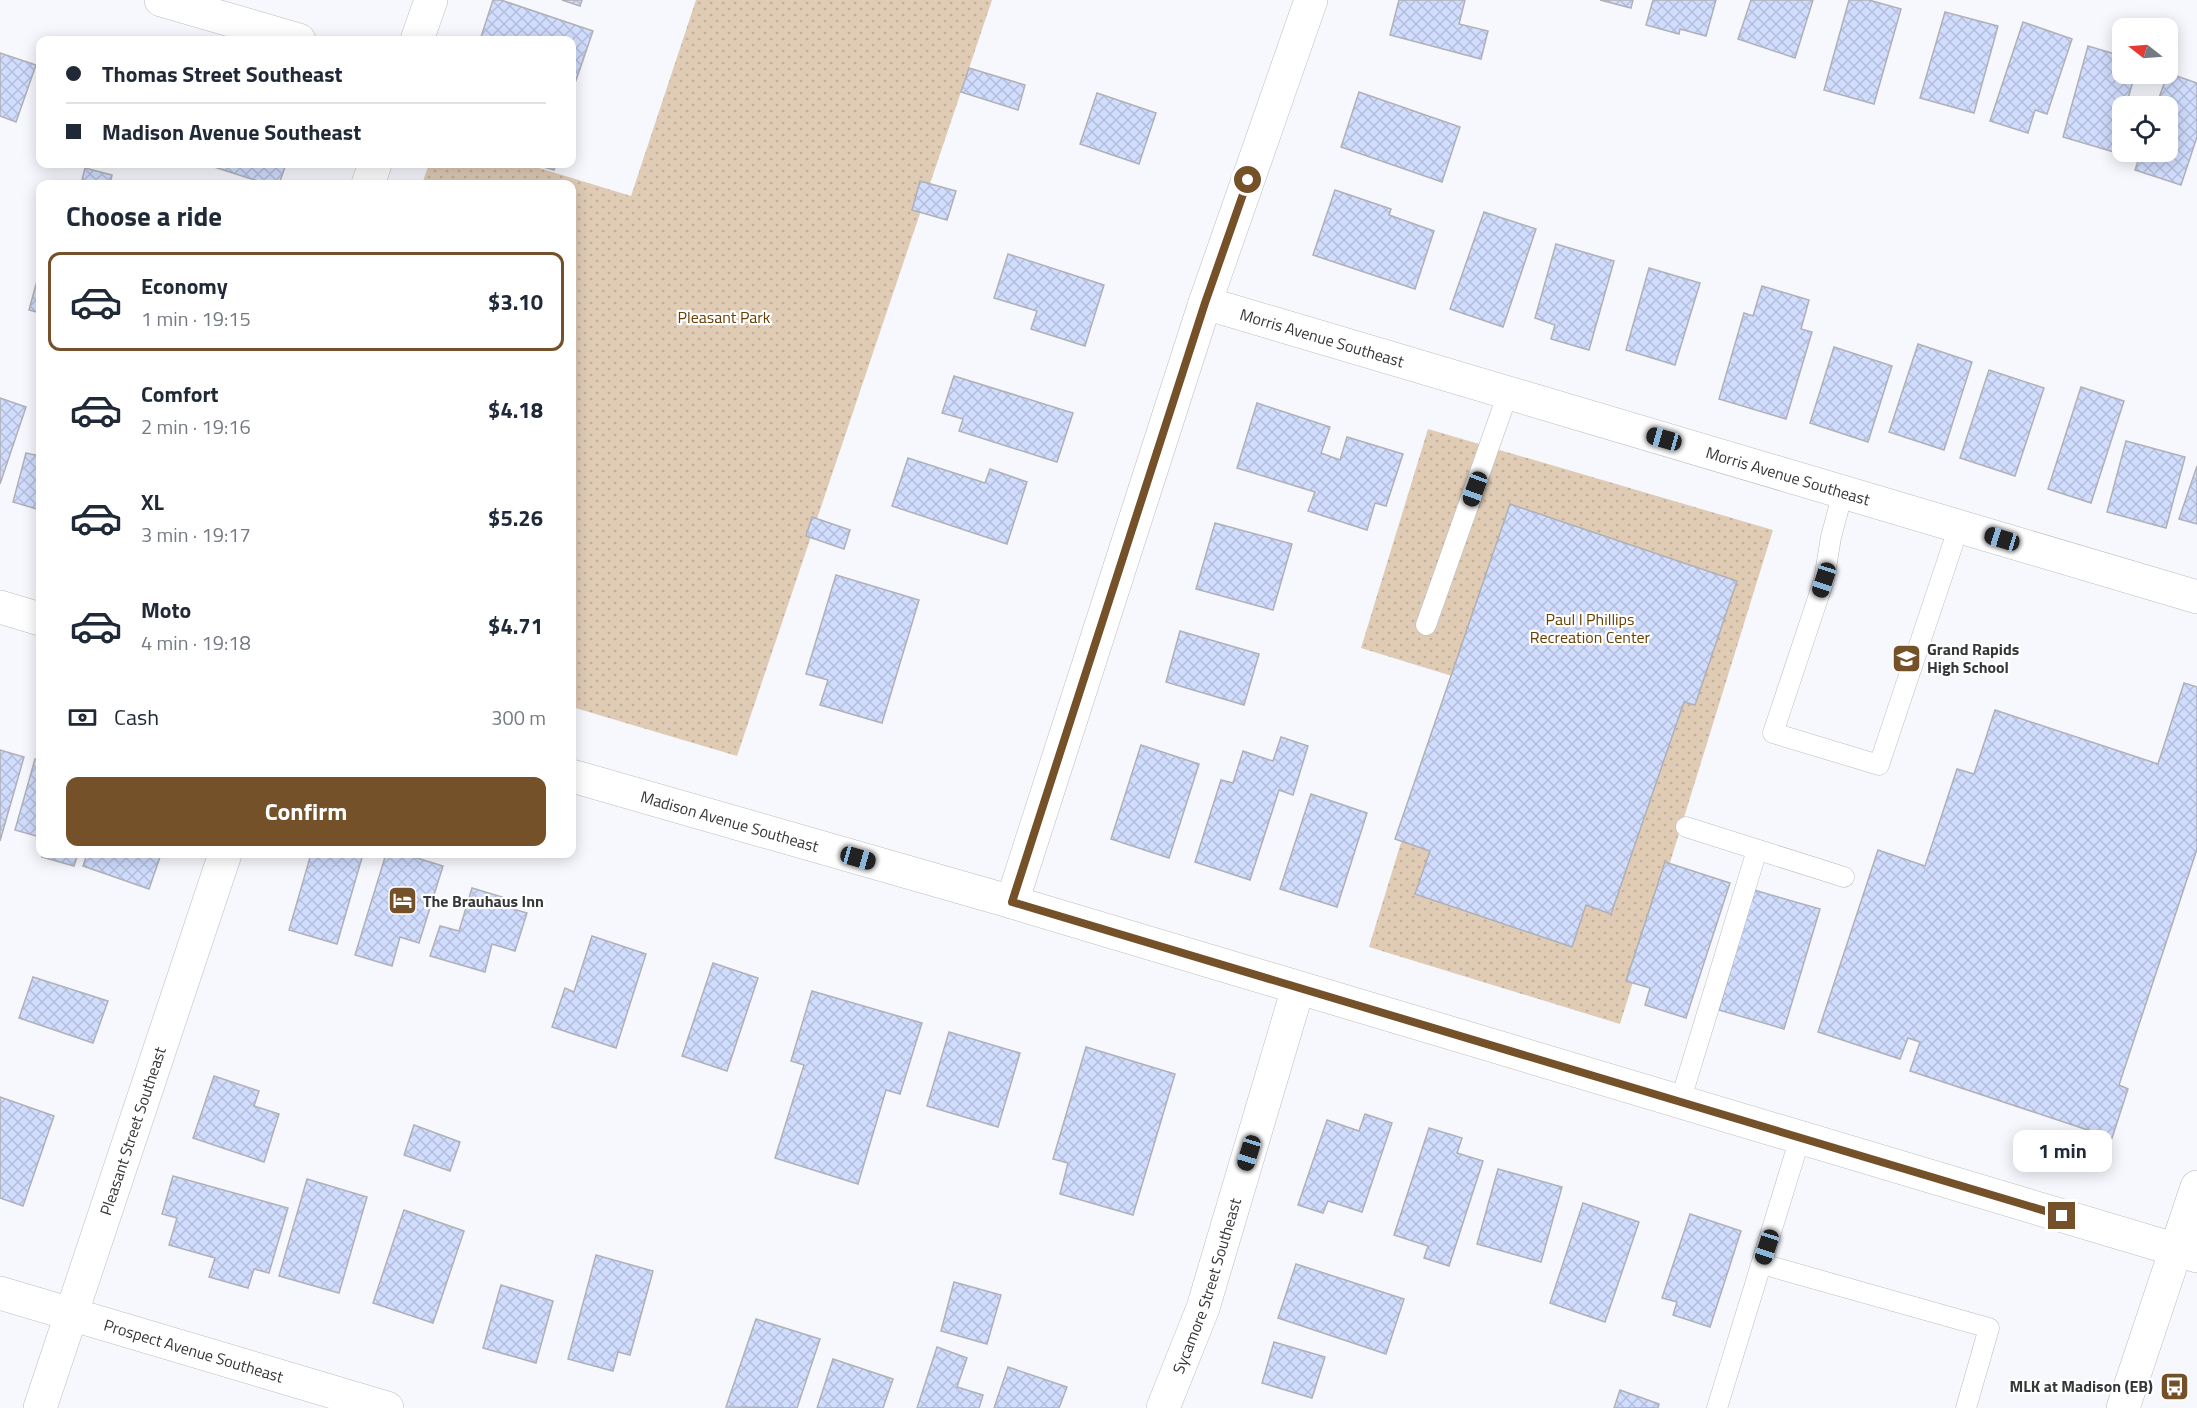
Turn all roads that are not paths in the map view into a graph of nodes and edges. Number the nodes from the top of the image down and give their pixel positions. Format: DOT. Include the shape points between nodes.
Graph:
graph roads {
  1 [pos="161,0"];
  2 [pos="431,0"];
  3 [pos="1311,0"];
  4 [pos="285,36"];
  5 [pos="418,36"];
  6 [pos="1205,303"];
  7 [pos="1508,393"];
  8 [pos="1843,492"];
  9 [pos="1959,526"];
  10 [pos="2197,597"];
  11 [pos="0,607"];
  12 [pos="36,618"];
  13 [pos="1426,625"];
  14 [pos="576,777"];
  15 [pos="1686,827"];
  16 [pos="1757,850"];
  17 [pos="224,858"];
  18 [pos="1844,877"];
  19 [pos="1012,902"];
  20 [pos="1298,988"];
  21 [pos="1680,1102"];
  22 [pos="1800,1138"];
  23 [pos="2197,1187"];
  24 [pos="2187,1253"];
  25 [pos="1762,1264"];
  26 [pos="0,1293"];
  27 [pos="71,1314"];
  28 [pos="40,1408"];
  29 [pos="387,1408"];
  30 [pos="1163,1408"];
  31 [pos="1717,1408"];
  32 [pos="1966,1408"];
  33 [pos="2123,1408"];
  1 -- 4 [label="street"];
  2 -- 5 [label="street"];
  3 -- 6 [label="street"];
  6 -- 7 [label="street, Morris Avenue Southeast"];
  6 -- 19 [label="street"];
  7 -- 8 [label="street, Morris Avenue Southeast"];
  7 -- 13 [label="lane"];
  8 -- 9 [label="street, Morris Avenue Southeast"];
  8 -- 9 [label="lane" via="1824,580 1773,732 1879,765"];
  9 -- 10 [label="street, Morris Avenue Southeast"];
  11 -- 12 [label="street"];
  14 -- 19 [label="street, Madison Avenue Southeast"];
  15 -- 16 [label="lane"];
  16 -- 18 [label="lane"];
  16 -- 21 [label="lane"];
  17 -- 27 [label="street, Pleasant Street Southeast"];
  19 -- 20 [label="street, Madison Avenue Southeast"];
  20 -- 21 [label="street, Madison Avenue Southeast"];
  20 -- 30 [label="street, Sycamore Street Southeast" via="1203,1308"];
  21 -- 22 [label="street, Madison Avenue Southeast"];
  22 -- 24 [label="street, Madison Avenue Southeast"];
  22 -- 25 [label="lane"];
  23 -- 24 [label="street"];
  24 -- 33 [label="street"];
  25 -- 31 [label="lane"];
  25 -- 32 [label="lane" via="1989,1328"];
  26 -- 27 [label="street, Prospect Avenue Southeast"];
  27 -- 28 [label="street, Pleasant Street Southeast"];
  27 -- 29 [label="street, Prospect Avenue Southeast"];
}
